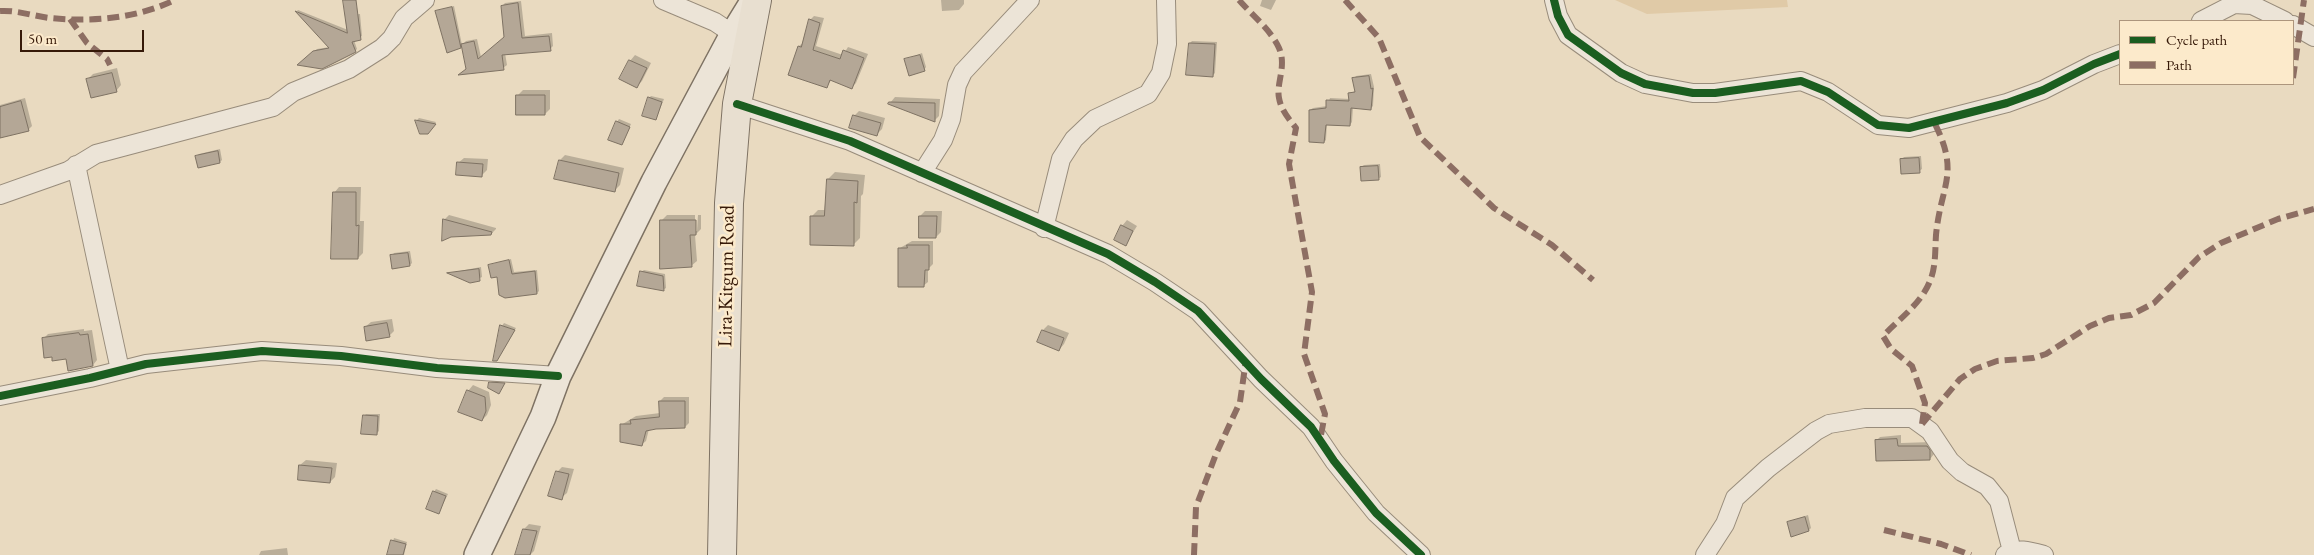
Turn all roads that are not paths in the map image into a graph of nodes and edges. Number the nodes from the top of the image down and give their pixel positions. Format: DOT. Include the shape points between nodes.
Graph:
graph roads {
  1 [pos="425,0"];
  2 [pos="663,0"];
  3 [pos="756,0"];
  4 [pos="1030,0"];
  5 [pos="1166,0"];
  6 [pos="1554,0"];
  7 [pos="2203,20"];
  8 [pos="2283,20"];
  9 [pos="2294,26"];
  10 [pos="733,34"];
  11 [pos="2314,36"];
  12 [pos="2119,54"];
  13 [pos="737,104"];
  14 [pos="76,166"];
  15 [pos="922,173"];
  16 [pos="0,195"];
  17 [pos="1044,228"];
  18 [pos="120,370"];
  19 [pos="558,376"];
  20 [pos="0,396"];
  21 [pos="2008,553"];
  22 [pos="477,555"];
  23 [pos="722,555"];
  24 [pos="1421,555"];
  25 [pos="1705,555"];
  26 [pos="2044,555"];
  1 -- 14 [label="street" via="404,18 382,48 349,69 293,92 273,107 96,154"];
  2 -- 10 [label="street" via="715,22"];
  3 -- 10 [label="main road"];
  3 -- 13 [label="main road, Lira-Kitgum Road"];
  4 -- 15 [label="street" via="963,72 943,140"];
  5 -- 17 [label="street" via="1167,44 1161,73 1148,94 1095,119 1074,139 1061,159"];
  6 -- 12 [label="street" via="1568,35 1621,73 1645,84 1715,94 1801,81 1828,92 1878,125 1909,128 2025,97"];
  7 -- 8 [label="street" via="2234,4 2252,5"];
  9 -- 11 [label="street"];
  10 -- 19 [label="main road" via="654,182"];
  13 -- 15 [label="street" via="850,141"];
  13 -- 23 [label="main road, Lira-Kitgum Road" via="729,203"];
  14 -- 16 [label="street"];
  14 -- 18 [label="street"];
  15 -- 17 [label="street"];
  17 -- 24 [label="street" via="1108,254 1198,310 1261,379 1311,426 1334,461 1376,513"];
  18 -- 19 [label="street" via="262,351"];
  18 -- 20 [label="street"];
  19 -- 22 [label="main road" via="543,417"];
  21 -- 25 [label="street" via="1998,501 1987,486 1950,461 1930,430 1912,418 1865,418 1829,424 1816,430 1768,468 1735,498 1725,524"];
  21 -- 26 [label="street" via="2030,550"];
}
